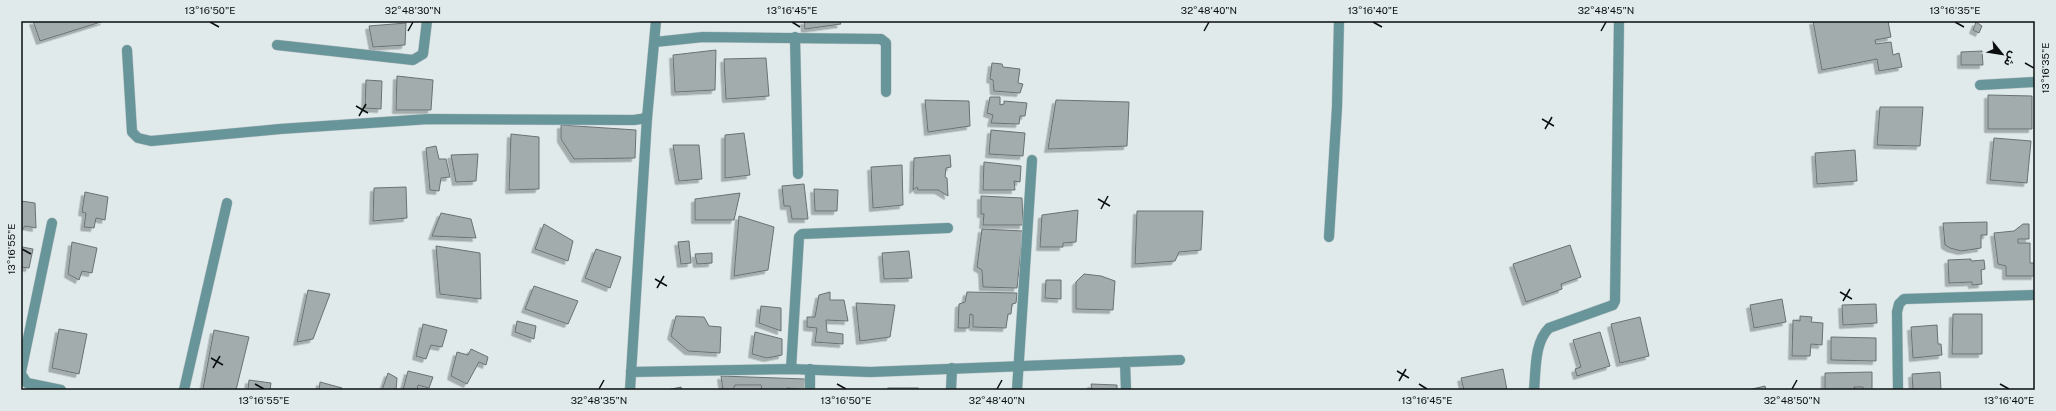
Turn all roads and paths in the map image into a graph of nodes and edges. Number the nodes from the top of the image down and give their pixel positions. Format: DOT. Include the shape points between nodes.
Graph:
graph roads {
  1 [pos="427,21"];
  2 [pos="656,21"];
  3 [pos="1338,21"];
  4 [pos="1619,21"];
  5 [pos="795,37"];
  6 [pos="655,42"];
  7 [pos="278,45"];
  8 [pos="127,50"];
  9 [pos="2035,82"];
  10 [pos="1980,85"];
  11 [pos="886,92"];
  12 [pos="647,118"];
  13 [pos="1032,160"];
  14 [pos="798,174"];
  15 [pos="227,203"];
  16 [pos="52,223"];
  17 [pos="948,228"];
  18 [pos="1329,237"];
  19 [pos="2035,295"];
  20 [pos="1180,360"];
  21 [pos="1125,362"];
  22 [pos="1018,366"];
  23 [pos="952,368"];
  24 [pos="791,369"];
  25 [pos="810,369"];
  26 [pos="631,372"];
  27 [pos="21,373"];
  28 [pos="61,390"];
  29 [pos="184,390"];
  30 [pos="630,390"];
  31 [pos="810,390"];
  32 [pos="951,390"];
  33 [pos="1017,390"];
  34 [pos="1126,390"];
  35 [pos="1534,390"];
  36 [pos="1898,390"];
  1 -- 7 [label="street" via="423,54 413,60"];
  2 -- 6 [label="street"];
  3 -- 18 [label="street" via="1337,108"];
  4 -- 35 [label="street" via="1615,301 1613,305 1549,328 1542,335"];
  5 -- 6 [label="street" via="704,37"];
  5 -- 11 [label="street" via="884,40"];
  5 -- 14 [label="street"];
  6 -- 12 [label="street"];
  8 -- 12 [label="street" via="132,132 138,138 151,141 429,119"];
  9 -- 10 [label="street"];
  12 -- 26 [label="street"];
  13 -- 22 [label="street"];
  15 -- 29 [label="street"];
  16 -- 27 [label="street"];
  17 -- 24 [label="street" via="802,234 799,237 794,298"];
  19 -- 36 [label="street" via="1904,299 1899,304 1897,312"];
  20 -- 21 [label="street"];
  21 -- 22 [label="street"];
  21 -- 34 [label="street"];
  22 -- 23 [label="street"];
  22 -- 33 [label="street"];
  23 -- 25 [label="street" via="870,372"];
  23 -- 32 [label="street"];
  24 -- 25 [label="street"];
  24 -- 26 [label="street"];
  25 -- 31 [label="street"];
  26 -- 30 [label="street"];
  27 -- 28 [label="street" via="28,383"];
}
